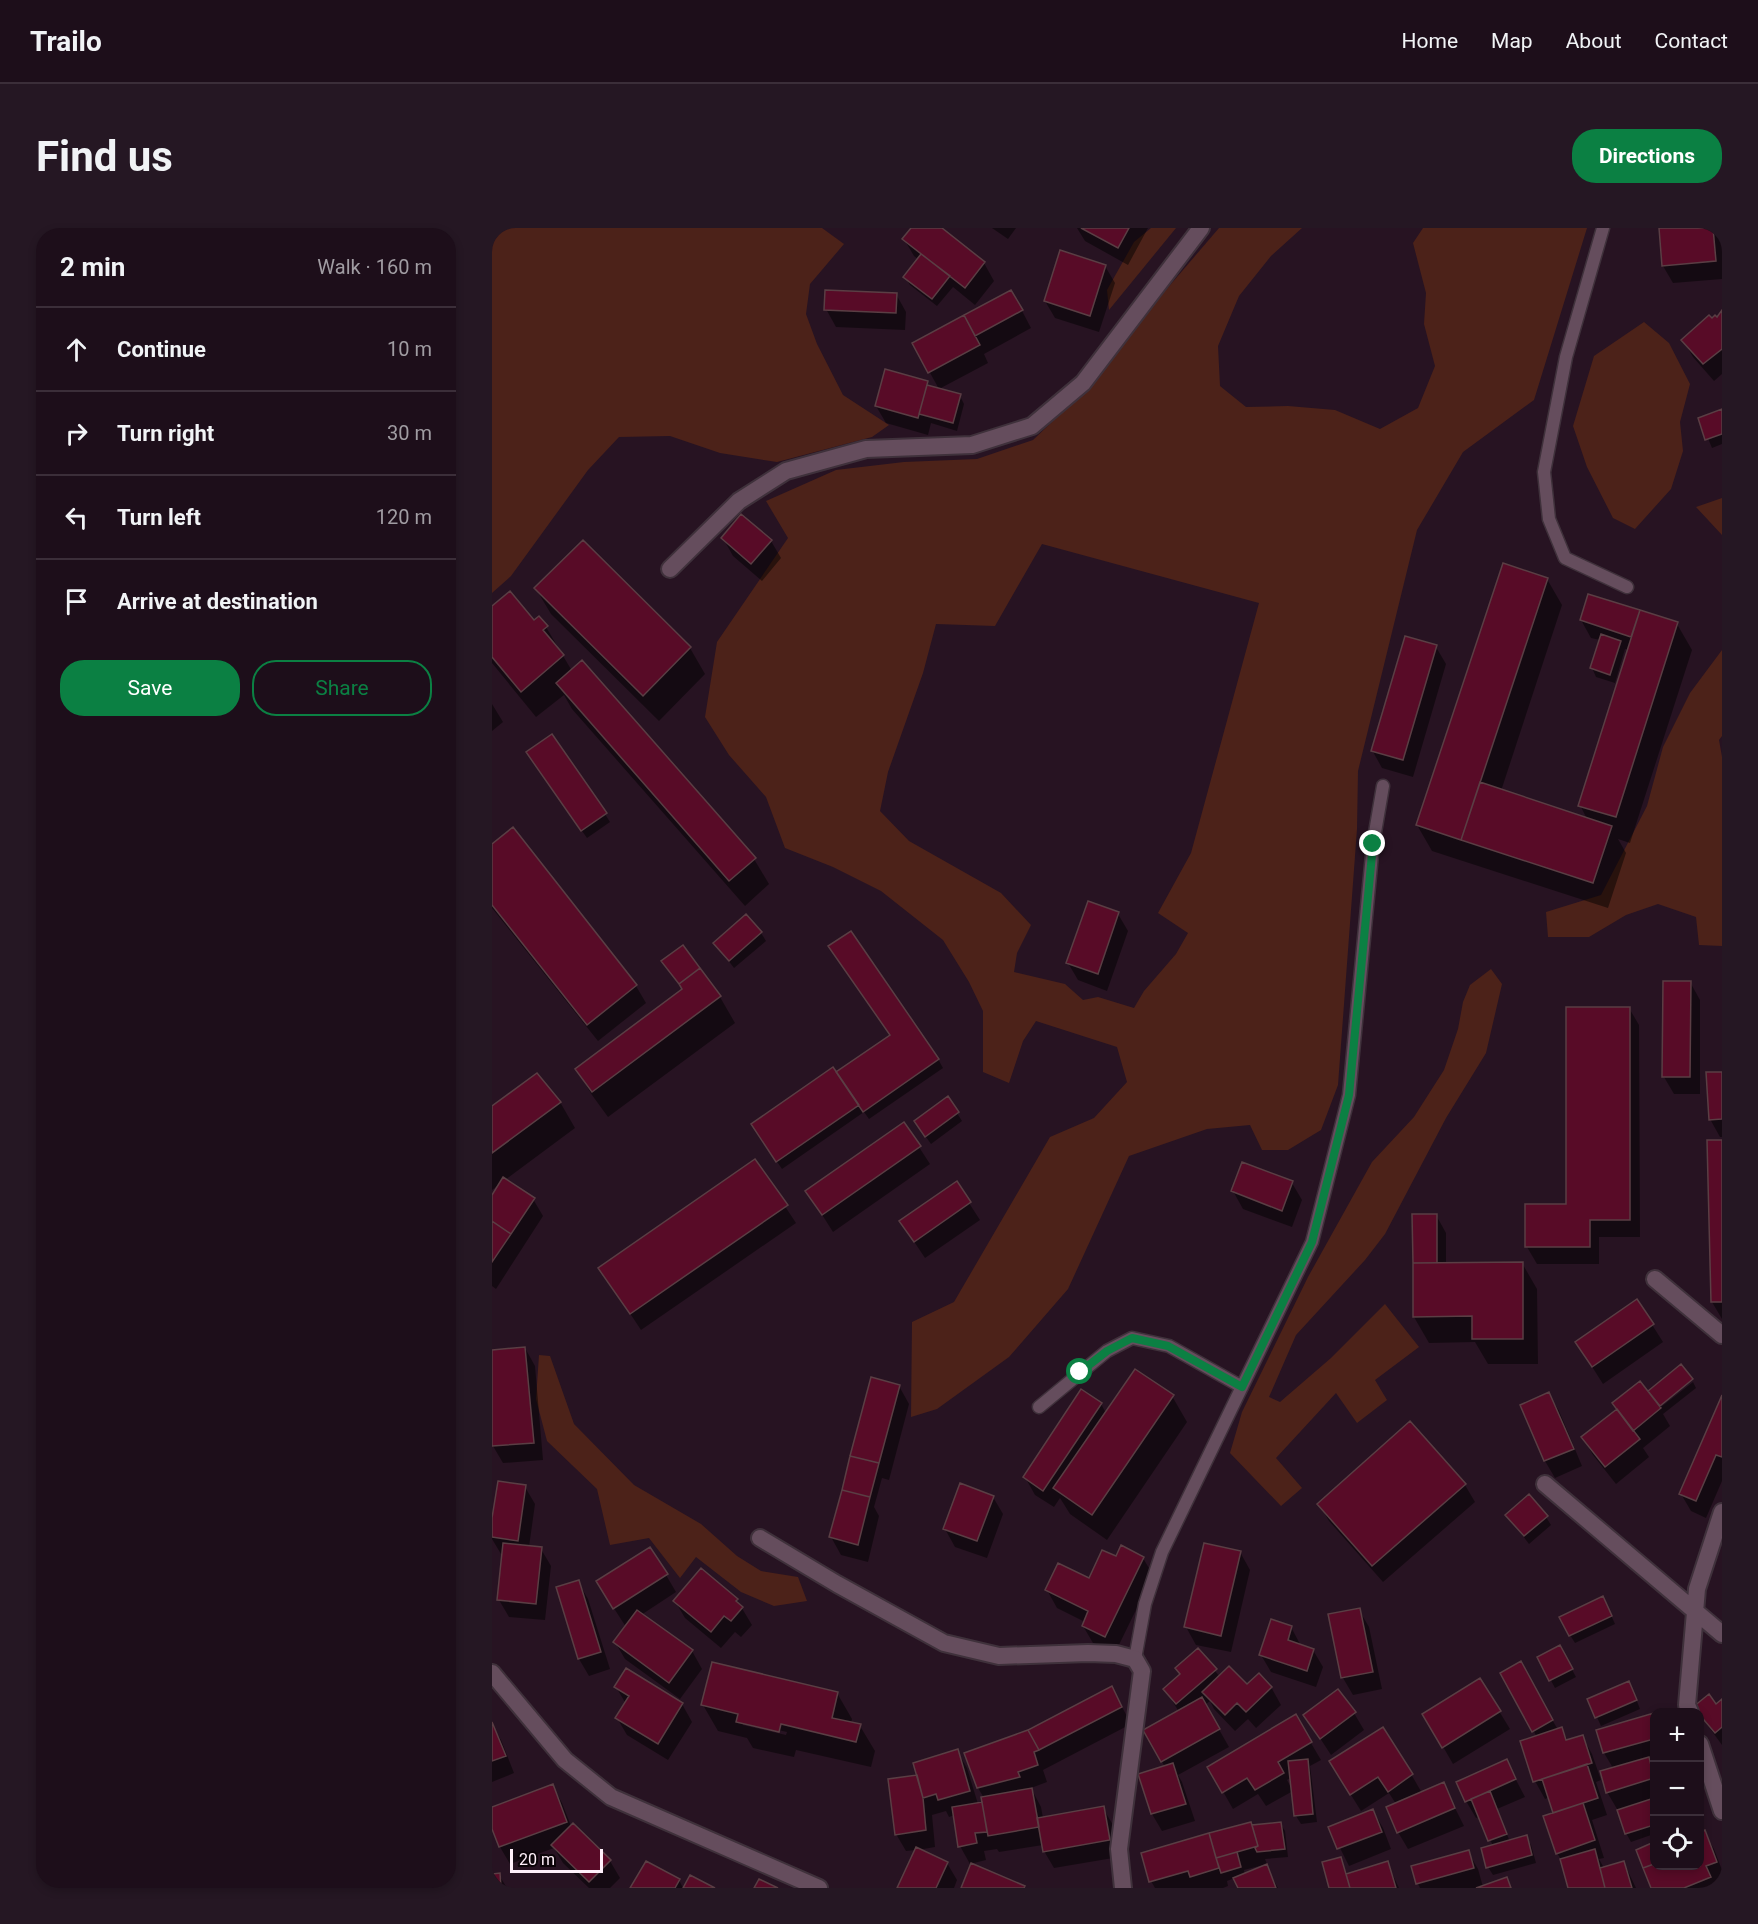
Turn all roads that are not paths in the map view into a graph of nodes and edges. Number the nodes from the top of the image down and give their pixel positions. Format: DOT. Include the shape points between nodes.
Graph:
graph roads {
  1 [pos="1201,228"];
  2 [pos="1603,228"];
  3 [pos="670,569"];
  4 [pos="1627,587"];
  5 [pos="1383,786"];
  6 [pos="1655,1279"];
  7 [pos="1722,1335"];
  8 [pos="1242,1387"];
  9 [pos="1039,1407"];
  10 [pos="1545,1484"];
  11 [pos="1722,1512"];
  12 [pos="760,1538"];
  13 [pos="1695,1611"];
  14 [pos="1722,1634"];
  15 [pos="1135,1659"];
  16 [pos="492,1672"];
  17 [pos="1689,1708"];
  18 [pos="1704,1756"];
  19 [pos="1722,1811"];
  20 [pos="819,1888"];
  21 [pos="1124,1888"];
  1 -- 3 [label="street" via="1083,383 1032,426 972,445 866,449 786,471 739,501"];
  2 -- 4 [label="lane" via="1566,357 1544,472 1549,519 1564,558"];
  5 -- 8 [label="lane" via="1373,844 1349,1095 1312,1242"];
  6 -- 7 [label="street"];
  8 -- 9 [label="lane" via="1168,1346 1132,1338 1107,1351"];
  8 -- 15 [label="lane" via="1161,1552 1145,1604"];
  10 -- 13 [label="street"];
  11 -- 13 [label="street" via="1697,1589"];
  12 -- 15 [label="street" via="944,1644 999,1656 1088,1653"];
  13 -- 14 [label="street"];
  13 -- 17 [label="street"];
  15 -- 21 [label="street" via="1142,1671 1119,1849"];
  16 -- 20 [label="street" via="565,1760 611,1797"];
  18 -- 19 [label="street"];
}
